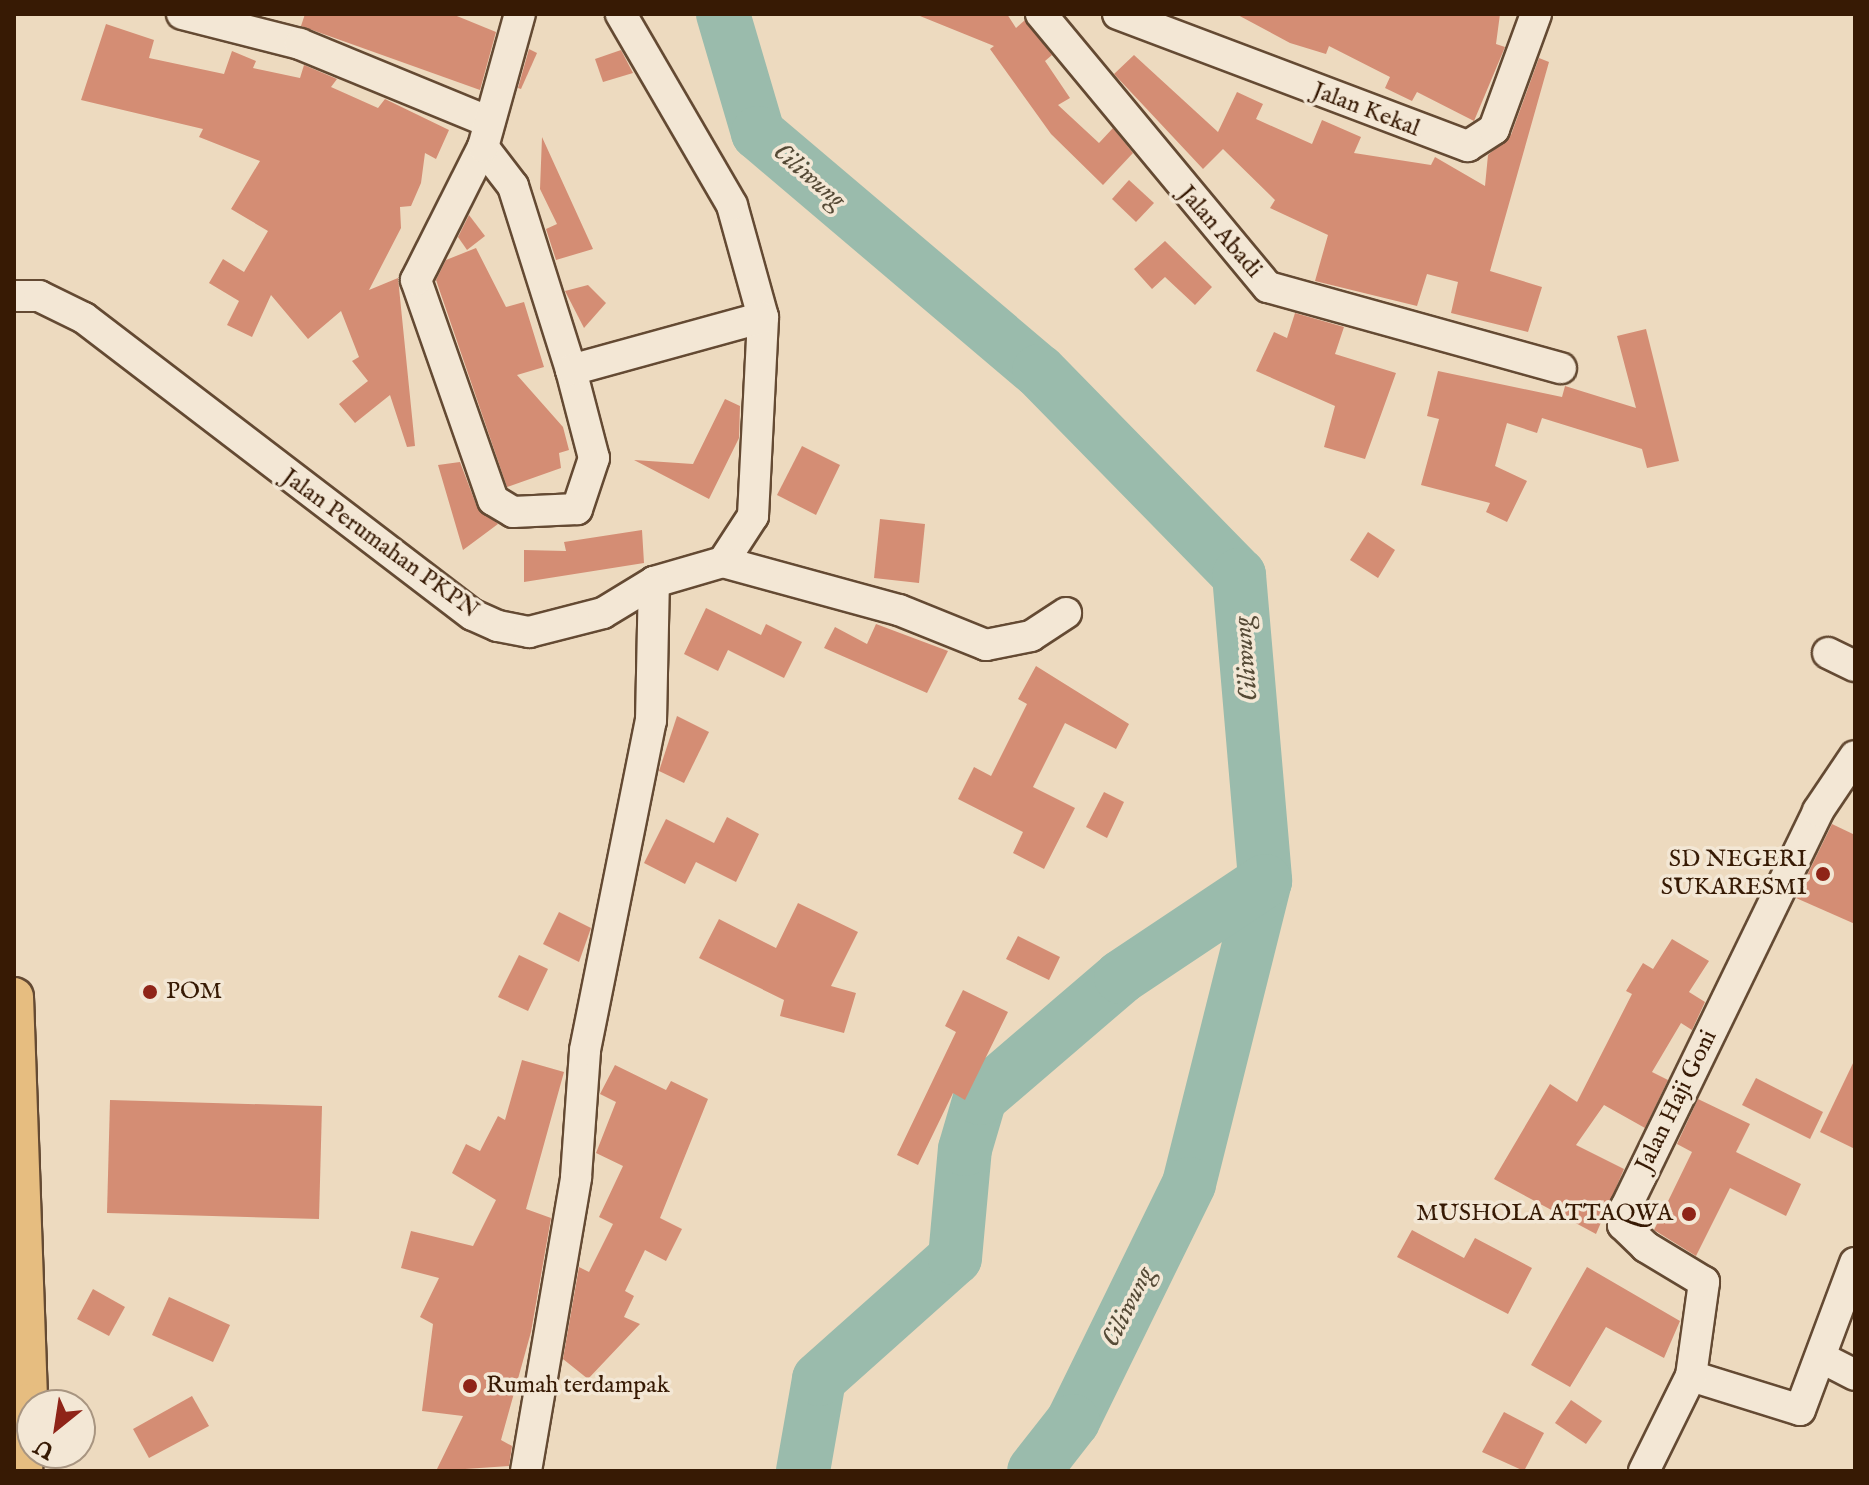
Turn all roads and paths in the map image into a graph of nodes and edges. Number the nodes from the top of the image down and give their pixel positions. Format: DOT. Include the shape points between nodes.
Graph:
graph roads {
  1 [pos="182,14"];
  2 [pos="520,14"];
  3 [pos="621,14"];
  4 [pos="1041,14"];
  5 [pos="1118,14"];
  6 [pos="1536,14"];
  7 [pos="486,134"];
  8 [pos="14,296"];
  9 [pos="763,317"];
  10 [pos="1561,368"];
  11 [pos="571,370"];
  12 [pos="723,562"];
  13 [pos="654,582"];
  14 [pos="1066,613"];
  15 [pos="1855,756"];
  16 [pos="14,997"];
  17 [pos="1855,1263"];
  18 [pos="1822,1358"];
  19 [pos="1855,1375"];
  20 [pos="1691,1376"];
  21 [pos="21,1389"];
  22 [pos="526,1471"];
  23 [pos="1644,1471"];
  1 -- 7 [label="street" via="300,44"];
  2 -- 7 [label="street"];
  3 -- 9 [label="street" via="732,205"];
  4 -- 10 [label="street, Jalan Abadi" via="1268,287 1396,328"];
  5 -- 6 [label="street, Jalan Kekal" via="1468,146 1494,129"];
  7 -- 11 [label="street" via="513,186"];
  7 -- 11 [label="street" via="416,280 500,506 577,509 594,458"];
  8 -- 13 [label="street, Jalan Perumahan PKPN" via="39,296 84,318 460,605 498,626 529,632 603,613"];
  9 -- 11 [label="street"];
  9 -- 12 [label="street" via="753,516"];
  12 -- 13 [label="street, Jalan Perumahan PKPN"];
  12 -- 14 [label="street" via="899,610 986,645 1031,636"];
  13 -- 22 [label="street" via="651,721 585,1050 576,1177"];
  15 -- 20 [label="street, Jalan Haji Goni" via="1818,811 1626,1207 1623,1225 1646,1247 1704,1282"];
  16 -- 21 [label="main road"];
  17 -- 18 [label="street"];
  18 -- 19 [label="street"];
  18 -- 20 [label="street" via="1800,1410"];
  20 -- 23 [label="street, Jalan Haji Goni"];
}
